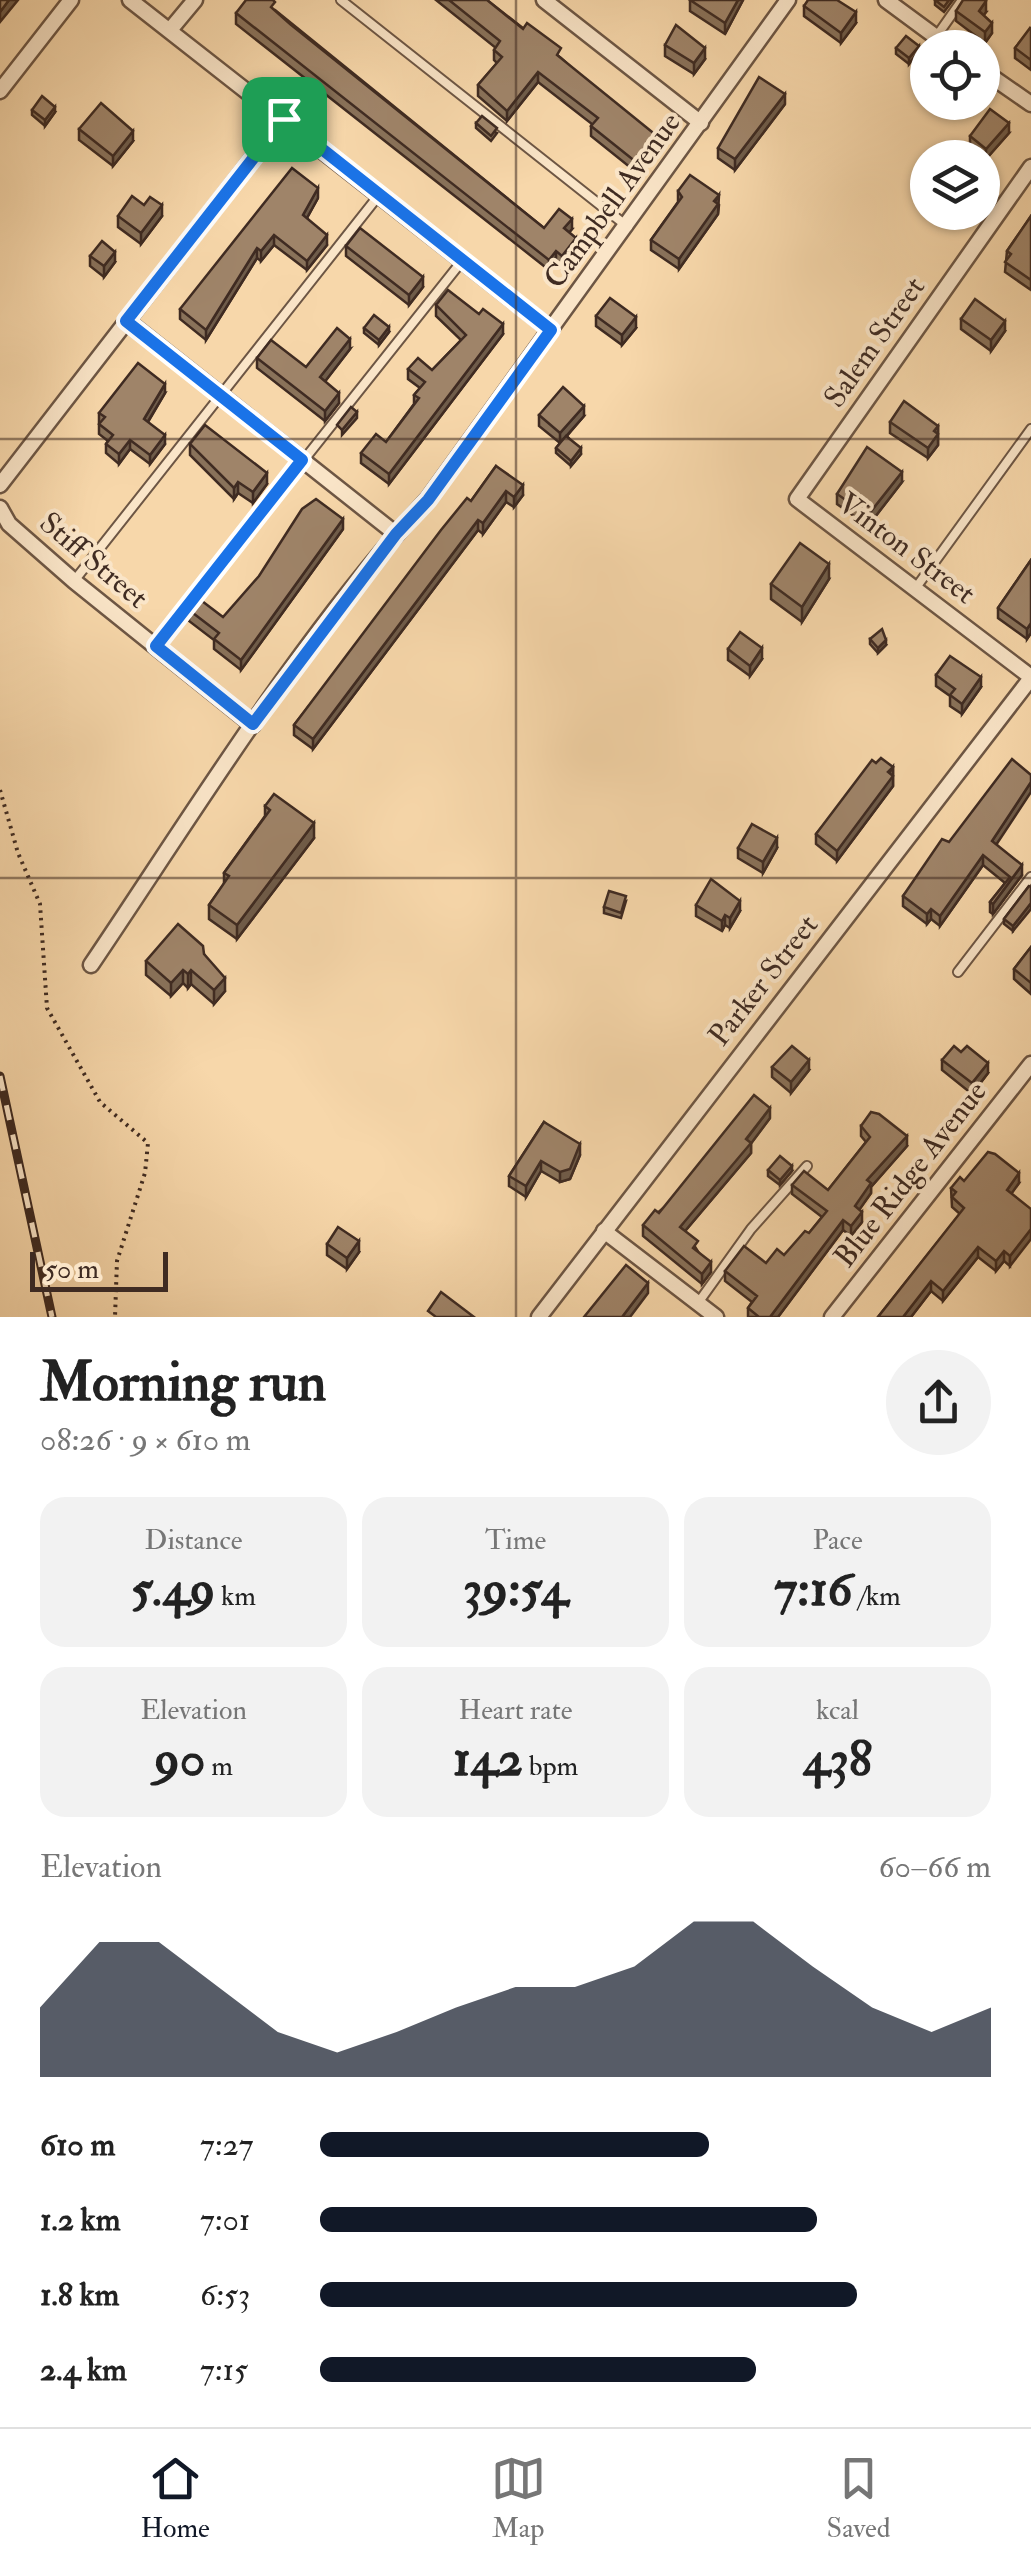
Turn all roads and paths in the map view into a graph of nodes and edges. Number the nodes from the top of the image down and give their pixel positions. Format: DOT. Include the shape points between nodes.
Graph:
graph roads {
  1 [pos="72,0"];
  2 [pos="130,0"];
  3 [pos="195,0"];
  4 [pos="341,0"];
  5 [pos="544,0"];
  6 [pos="788,0"];
  7 [pos="886,0"];
  8 [pos="962,0"];
  9 [pos="170,30"];
  10 [pos="927,30"];
  11 [pos="941,30"];
  12 [pos="1000,82"];
  13 [pos="0,91"];
  14 [pos="1031,104"];
  15 [pos="284,119"];
  16 [pos="701,124"];
  17 [pos="1031,166"];
  18 [pos="379,195"];
  19 [pos="628,227"];
  20 [pos="462,261"];
  21 [pos="126,321"];
  22 [pos="551,330"];
  23 [pos="222,394"];
  24 [pos="1031,429"];
  25 [pos="302,460"];
  26 [pos="0,486"];
  27 [pos="797,499"];
  28 [pos="0,508"];
  29 [pos="396,534"];
  30 [pos="74,580"];
  31 [pos="915,589"];
  32 [pos="156,646"];
  33 [pos="1031,677"];
  34 [pos="253,724"];
  35 [pos="0,790"];
  36 [pos="1031,877"];
  37 [pos="92,965"];
  38 [pos="958,972"];
  39 [pos="1031,1064"];
  40 [pos="807,1166"];
  41 [pos="604,1231"];
  42 [pos="698,1303"];
  43 [pos="114,1317"];
  44 [pos="539,1317"];
  45 [pos="716,1317"];
  46 [pos="832,1317"];
  1 -- 13 [label="street"];
  2 -- 9 [label="street"];
  3 -- 9 [label="street"];
  4 -- 19 [label="lane"];
  5 -- 16 [label="street"];
  6 -- 16 [label="street, Campbell Avenue"];
  7 -- 10 [label="street"];
  8 -- 11 [label="lane"];
  9 -- 15 [label="street"];
  12 -- 14 [label="street"];
  15 -- 18 [label="street"];
  15 -- 21 [label="street"];
  16 -- 19 [label="street, Campbell Avenue"];
  17 -- 27 [label="street, Salem Street"];
  18 -- 20 [label="street"];
  18 -- 23 [label="lane"];
  19 -- 22 [label="street, Campbell Avenue"];
  20 -- 22 [label="street"];
  20 -- 25 [label="lane"];
  21 -- 23 [label="street"];
  21 -- 26 [label="street"];
  22 -- 29 [label="street, Campbell Avenue"];
  23 -- 25 [label="street"];
  23 -- 30 [label="lane"];
  24 -- 31 [label="lane"];
  25 -- 29 [label="street"];
  25 -- 32 [label="lane"];
  27 -- 31 [label="street, Vinton Street"];
  28 -- 30 [label="street, Stiff Street" via="8,524"];
  29 -- 34 [label="street, Campbell Avenue"];
  30 -- 32 [label="street, Stiff Street"];
  31 -- 33 [label="street, Vinton Street"];
  32 -- 34 [label="street, Stiff Street"];
  33 -- 41 [label="street, Parker Street"];
  34 -- 37 [label="street, Campbell Avenue"];
  35 -- 43 [label="path" via="40,904 47,1008 100,1102 148,1142 117,1261"];
  36 -- 38 [label="lane"];
  39 -- 46 [label="street, Blue Ridge Avenue"];
  40 -- 42 [label="lane"];
  41 -- 42 [label="street"];
  41 -- 44 [label="street, Parker Street"];
  42 -- 45 [label="street"];
}
